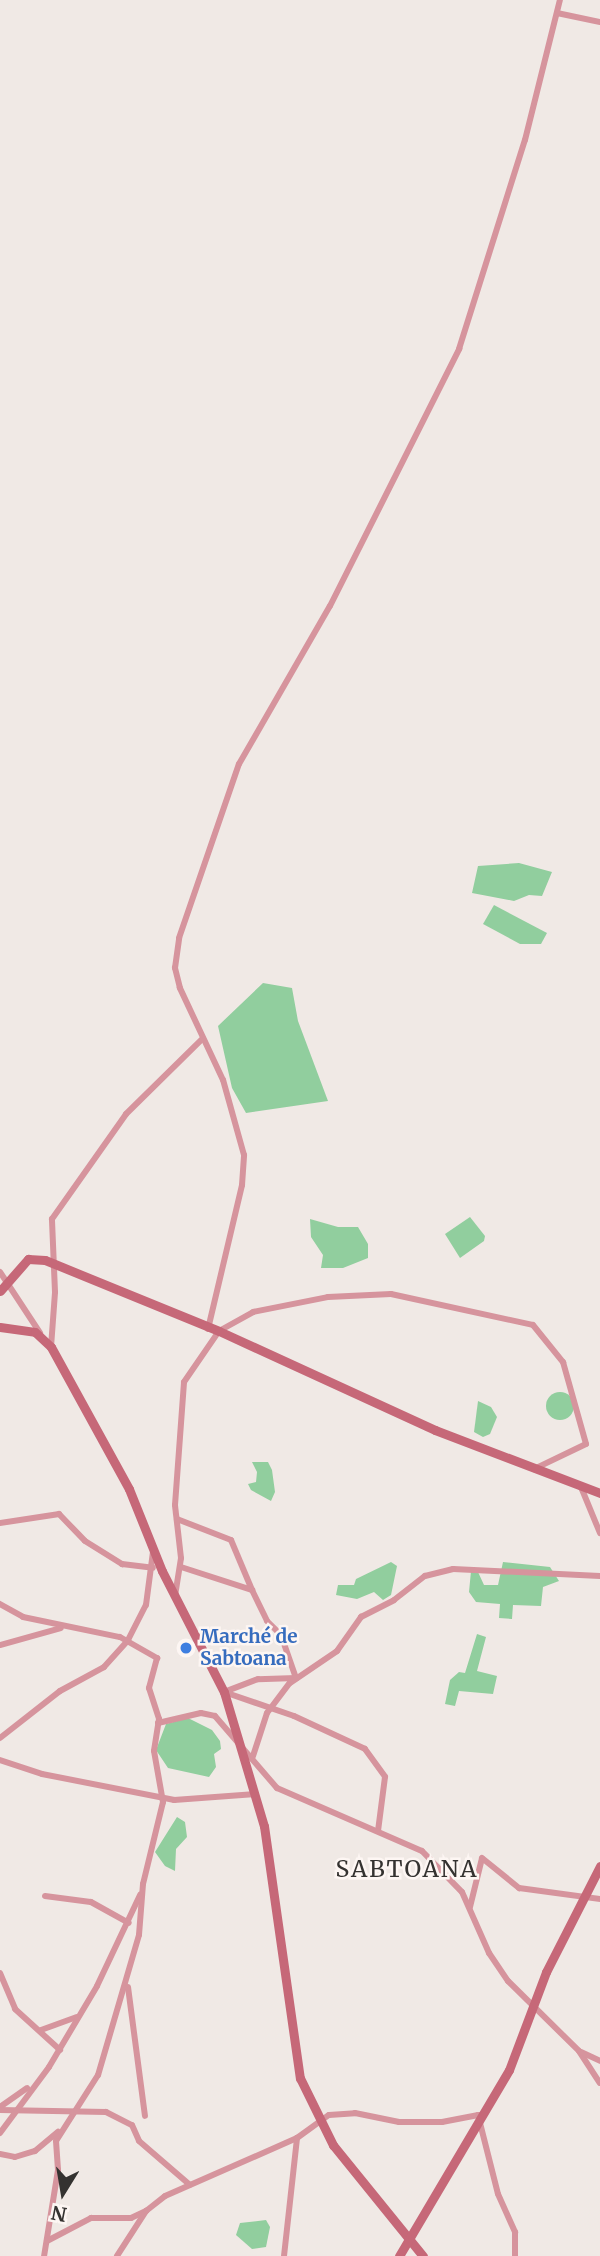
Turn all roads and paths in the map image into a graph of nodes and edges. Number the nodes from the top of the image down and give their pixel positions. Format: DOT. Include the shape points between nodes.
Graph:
graph roads {
  1 [pos="560,0"];
  2 [pos="557,13"];
  3 [pos="600,22"];
  4 [pos="201,1040"];
  5 [pos="54,1263"];
  6 [pos="0,1272"];
  7 [pos="10,1284"];
  8 [pos="0,1291"];
  9 [pos="0,1327"];
  10 [pos="208,1329"];
  11 [pos="219,1331"];
  12 [pos="41,1335"];
  13 [pos="51,1347"];
  14 [pos="533,1469"];
  15 [pos="581,1487"];
  16 [pos="600,1493"];
  17 [pos="177,1519"];
  18 [pos="0,1523"];
  19 [pos="600,1533"];
  20 [pos="153,1550"];
  21 [pos="181,1567"];
  22 [pos="153,1568"];
  23 [pos="600,1576"];
  24 [pos="252,1590"];
  25 [pos="175,1598"];
  26 [pos="0,1604"];
  27 [pos="63,1627"];
  28 [pos="128,1640"];
  29 [pos="0,1644"];
  30 [pos="296,1678"];
  31 [pos="224,1692"];
  32 [pos="270,1708"];
  33 [pos="158,1723"];
  34 [pos="0,1738"];
  35 [pos="243,1747"];
  36 [pos="253,1756"];
  37 [pos="0,1760"];
  38 [pos="256,1794"];
  39 [pos="162,1795"];
  40 [pos="378,1831"];
  41 [pos="600,1866"];
  42 [pos="143,1884"];
  43 [pos="44,1896"];
  44 [pos="583,1899"];
  45 [pos="600,1899"];
  46 [pos="470,1909"];
  47 [pos="129,1923"];
  48 [pos="0,1973"];
  49 [pos="5,1984"];
  50 [pos="127,1985"];
  51 [pos="0,1996"];
  52 [pos="533,2005"];
  53 [pos="77,2017"];
  54 [pos="41,2030"];
  55 [pos="60,2050"];
  56 [pos="579,2051"];
  57 [pos="600,2061"];
  58 [pos="600,2083"];
  59 [pos="32,2085"];
  60 [pos="0,2108"];
  61 [pos="14,2111"];
  62 [pos="76,2112"];
  63 [pos="478,2115"];
  64 [pos="145,2116"];
  65 [pos="320,2122"];
  66 [pos="66,2124"];
  67 [pos="0,2133"];
  68 [pos="297,2137"];
  69 [pos="0,2154"];
  70 [pos="190,2185"];
  71 [pos="146,2211"];
  72 [pos="410,2241"];
  73 [pos="47,2242"];
  74 [pos="44,2256"];
  75 [pos="117,2256"];
  76 [pos="284,2256"];
  77 [pos="399,2256"];
  78 [pos="423,2256"];
  79 [pos="515,2256"];
  1 -- 2 [label="street"];
  2 -- 3 [label="street"];
  2 -- 4 [label="street" via="525,140 459,349 330,606 239,764 182,927 174,968"];
  4 -- 5 [label="street" via="141,1096 71,1188 52,1219"];
  4 -- 10 [label="street" via="223,1080 244,1155 228,1252"];
  5 -- 7 [label="street" via="28,1259"];
  5 -- 10 [label="street"];
  5 -- 13 [label="street"];
  6 -- 7 [label="street"];
  7 -- 8 [label="street"];
  7 -- 12 [label="street"];
  9 -- 12 [label="street"];
  10 -- 11 [label="street"];
  11 -- 14 [label="street" via="353,1395"];
  11 -- 14 [label="street" via="253,1312 328,1297 374,1294 525,1321 546,1336 563,1362 586,1444"];
  11 -- 17 [label="street" via="184,1382"];
  12 -- 13 [label="street"];
  13 -- 20 [label="street" via="129,1489"];
  14 -- 15 [label="street"];
  15 -- 16 [label="street"];
  15 -- 19 [label="street"];
  17 -- 21 [label="street"];
  17 -- 24 [label="street" via="231,1540"];
  18 -- 22 [label="street" via="59,1514 85,1541 122,1564"];
  20 -- 22 [label="street"];
  20 -- 25 [label="street"];
  21 -- 24 [label="street"];
  21 -- 25 [label="street"];
  22 -- 28 [label="street" via="146,1605"];
  23 -- 30 [label="street" via="437,1571 361,1617 337,1651"];
  24 -- 30 [label="street" via="267,1621 281,1636"];
  25 -- 31 [label="street"];
  26 -- 27 [label="street" via="23,1617"];
  27 -- 28 [label="street" via="99,1630"];
  27 -- 29 [label="street"];
  28 -- 33 [label="street" via="157,1656 149,1688"];
  28 -- 34 [label="street" via="104,1667 60,1691"];
  30 -- 31 [label="street" via="258,1679"];
  30 -- 32 [label="street"];
  31 -- 32 [label="street"];
  31 -- 35 [label="street"];
  32 -- 36 [label="street"];
  32 -- 40 [label="street" via="365,1749 385,1777"];
  33 -- 35 [label="street" via="208,1713 227,1726"];
  33 -- 39 [label="street" via="154,1751"];
  35 -- 36 [label="street"];
  35 -- 38 [label="street"];
  36 -- 40 [label="street" via="277,1788"];
  37 -- 39 [label="street" via="55,1777"];
  38 -- 39 [label="street" via="183,1801"];
  38 -- 65 [label="street" via="276,1894 293,2049"];
  39 -- 42 [label="street"];
  40 -- 46 [label="street" via="422,1851 455,1882"];
  41 -- 44 [label="street"];
  42 -- 47 [label="street"];
  42 -- 50 [label="street" via="142,1918"];
  43 -- 47 [label="street" via="91,1902"];
  44 -- 45 [label="street"];
  44 -- 46 [label="street" via="519,1888 482,1858"];
  44 -- 52 [label="street"];
  46 -- 52 [label="street" via="495,1962"];
  47 -- 53 [label="street"];
  48 -- 49 [label="street"];
  49 -- 51 [label="street"];
  49 -- 54 [label="street" via="15,2009"];
  50 -- 62 [label="street" via="98,2075"];
  50 -- 64 [label="street" via="140,2048"];
  52 -- 56 [label="street"];
  52 -- 63 [label="street" via="509,2070"];
  53 -- 54 [label="street"];
  53 -- 55 [label="street"];
  54 -- 55 [label="street"];
  55 -- 59 [label="street"];
  56 -- 57 [label="street"];
  56 -- 58 [label="street"];
  59 -- 60 [label="street"];
  59 -- 61 [label="street"];
  60 -- 61 [label="street"];
  61 -- 62 [label="street"];
  61 -- 67 [label="street"];
  62 -- 66 [label="street"];
  62 -- 70 [label="street" via="106,2112 125,2120 139,2141"];
  63 -- 65 [label="street" via="442,2122 399,2122 355,2113 329,2115"];
  63 -- 72 [label="street" via="447,2180"];
  63 -- 79 [label="street" via="498,2194 515,2232"];
  65 -- 68 [label="street"];
  65 -- 72 [label="street" via="367,2192"];
  66 -- 69 [label="street" via="36,2151 15,2157"];
  66 -- 73 [label="street" via="55,2146 58,2170"];
  68 -- 70 [label="street"];
  68 -- 76 [label="street"];
  70 -- 71 [label="street"];
  71 -- 73 [label="street" via="131,2218 90,2218"];
  71 -- 75 [label="street"];
  72 -- 77 [label="street"];
  72 -- 78 [label="street"];
  73 -- 74 [label="street"];
}
